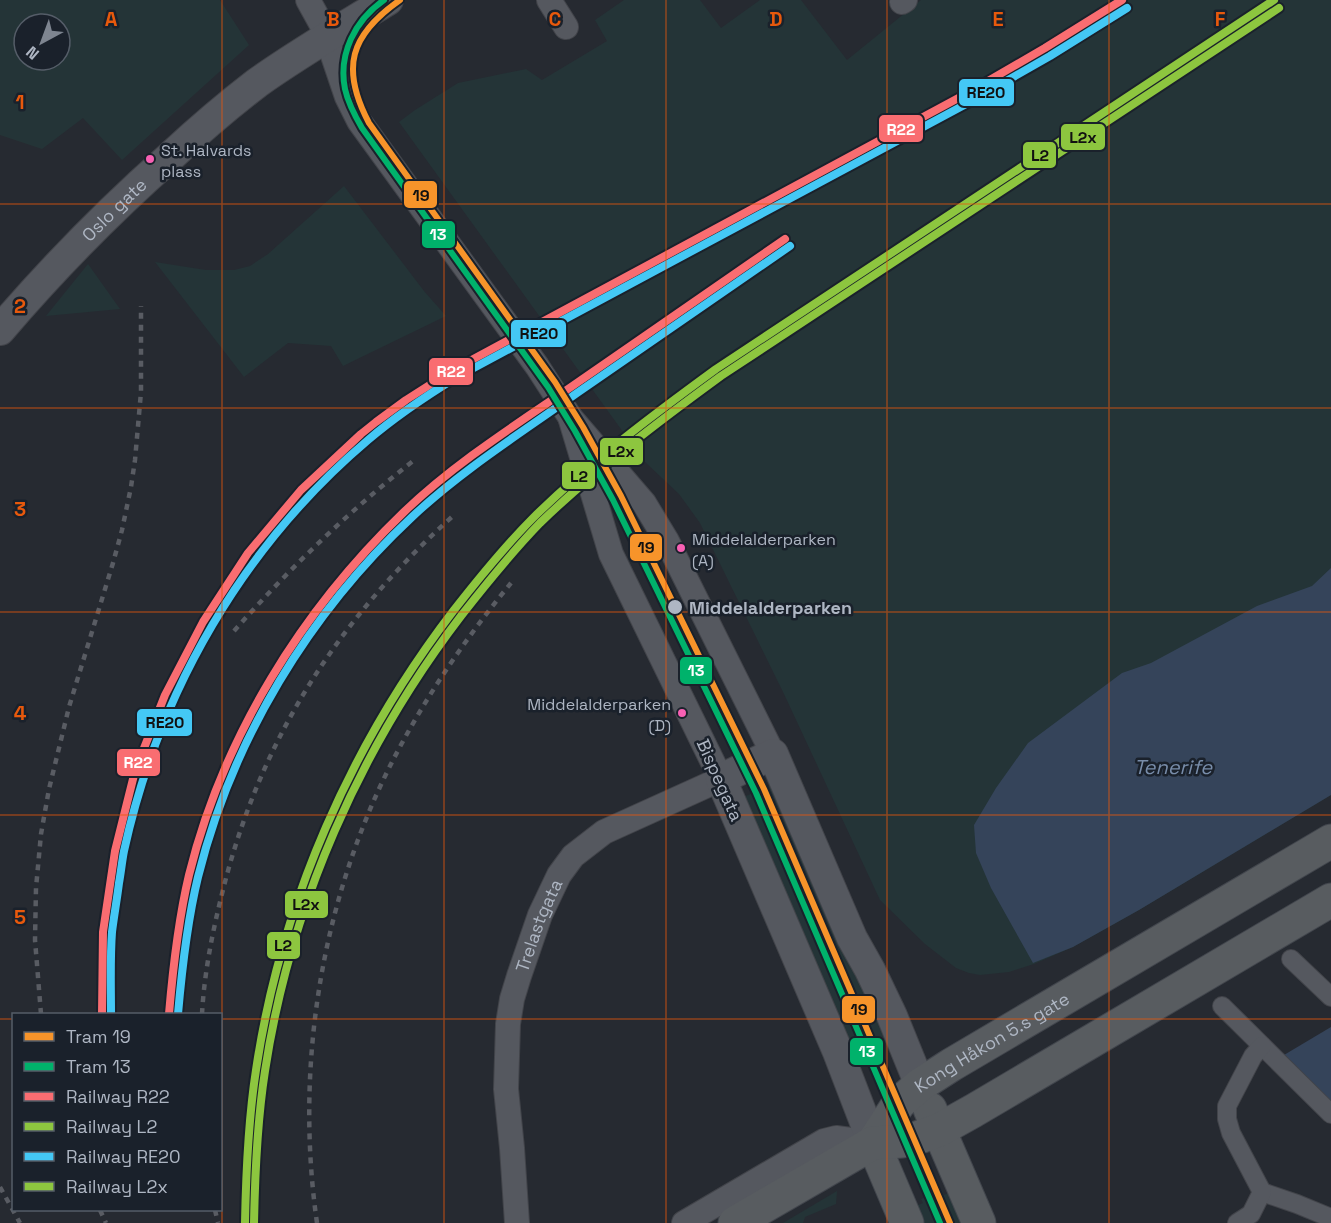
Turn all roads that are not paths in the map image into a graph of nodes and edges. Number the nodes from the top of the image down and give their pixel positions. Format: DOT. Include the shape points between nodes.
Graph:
graph roads {
  1 [pos="308,0"];
  2 [pos="388,0"];
  3 [pos="549,0"];
  4 [pos="566,27"];
  5 [pos="327,38"];
  6 [pos="0,330"];
  7 [pos="570,417"];
  8 [pos="773,754"];
  9 [pos="721,779"];
  10 [pos="1331,841"];
  11 [pos="1331,900"];
  12 [pos="1291,959"];
  13 [pos="1331,997"];
  14 [pos="1222,1006"];
  15 [pos="1262,1046"];
  16 [pos="920,1085"];
  17 [pos="1331,1114"];
  18 [pos="939,1130"];
  19 [pos="873,1143"];
  20 [pos="1262,1192"];
  21 [pos="1331,1218"];
  22 [pos="517,1223"];
  23 [pos="684,1223"];
  24 [pos="735,1223"];
  25 [pos="907,1223"];
  26 [pos="979,1223"];
  27 [pos="1237,1223"];
  1 -- 5 [label="street, Bispegata"];
  2 -- 5 [label="street, Oslo gate"];
  3 -- 4 [label="street"];
  5 -- 6 [label="street, Oslo gate" via="233,101 141,182 41,282"];
  5 -- 7 [label="street, Bispegata" via="359,121"];
  7 -- 8 [label="street, Bispegata" via="644,503 661,530"];
  7 -- 9 [label="street, Bispegata" via="611,554"];
  8 -- 9 [label="street, Trelastgata"];
  8 -- 16 [label="street, Bispegata"];
  9 -- 19 [label="street, Bispegata"];
  9 -- 22 [label="street, Trelastgata" via="604,832 573,856 540,915 512,999 508,1024 506,1089"];
  10 -- 16 [label="highway, Kong Håkon 5.s gate"];
  11 -- 18 [label="highway"];
  12 -- 13 [label="street"];
  14 -- 15 [label="street"];
  15 -- 17 [label="street"];
  15 -- 20 [label="street" via="1252,1056 1227,1106 1231,1133"];
  16 -- 18 [label="highway"];
  16 -- 19 [label="highway, Kong Håkon 5.s gate" via="899,1103"];
  18 -- 19 [label="highway" via="914,1139"];
  18 -- 26 [label="highway"];
  19 -- 23 [label="street" via="836,1138 824,1141"];
  19 -- 24 [label="highway"];
  19 -- 25 [label="highway"];
  20 -- 21 [label="street"];
  20 -- 27 [label="street" via="1251,1214"];
}
